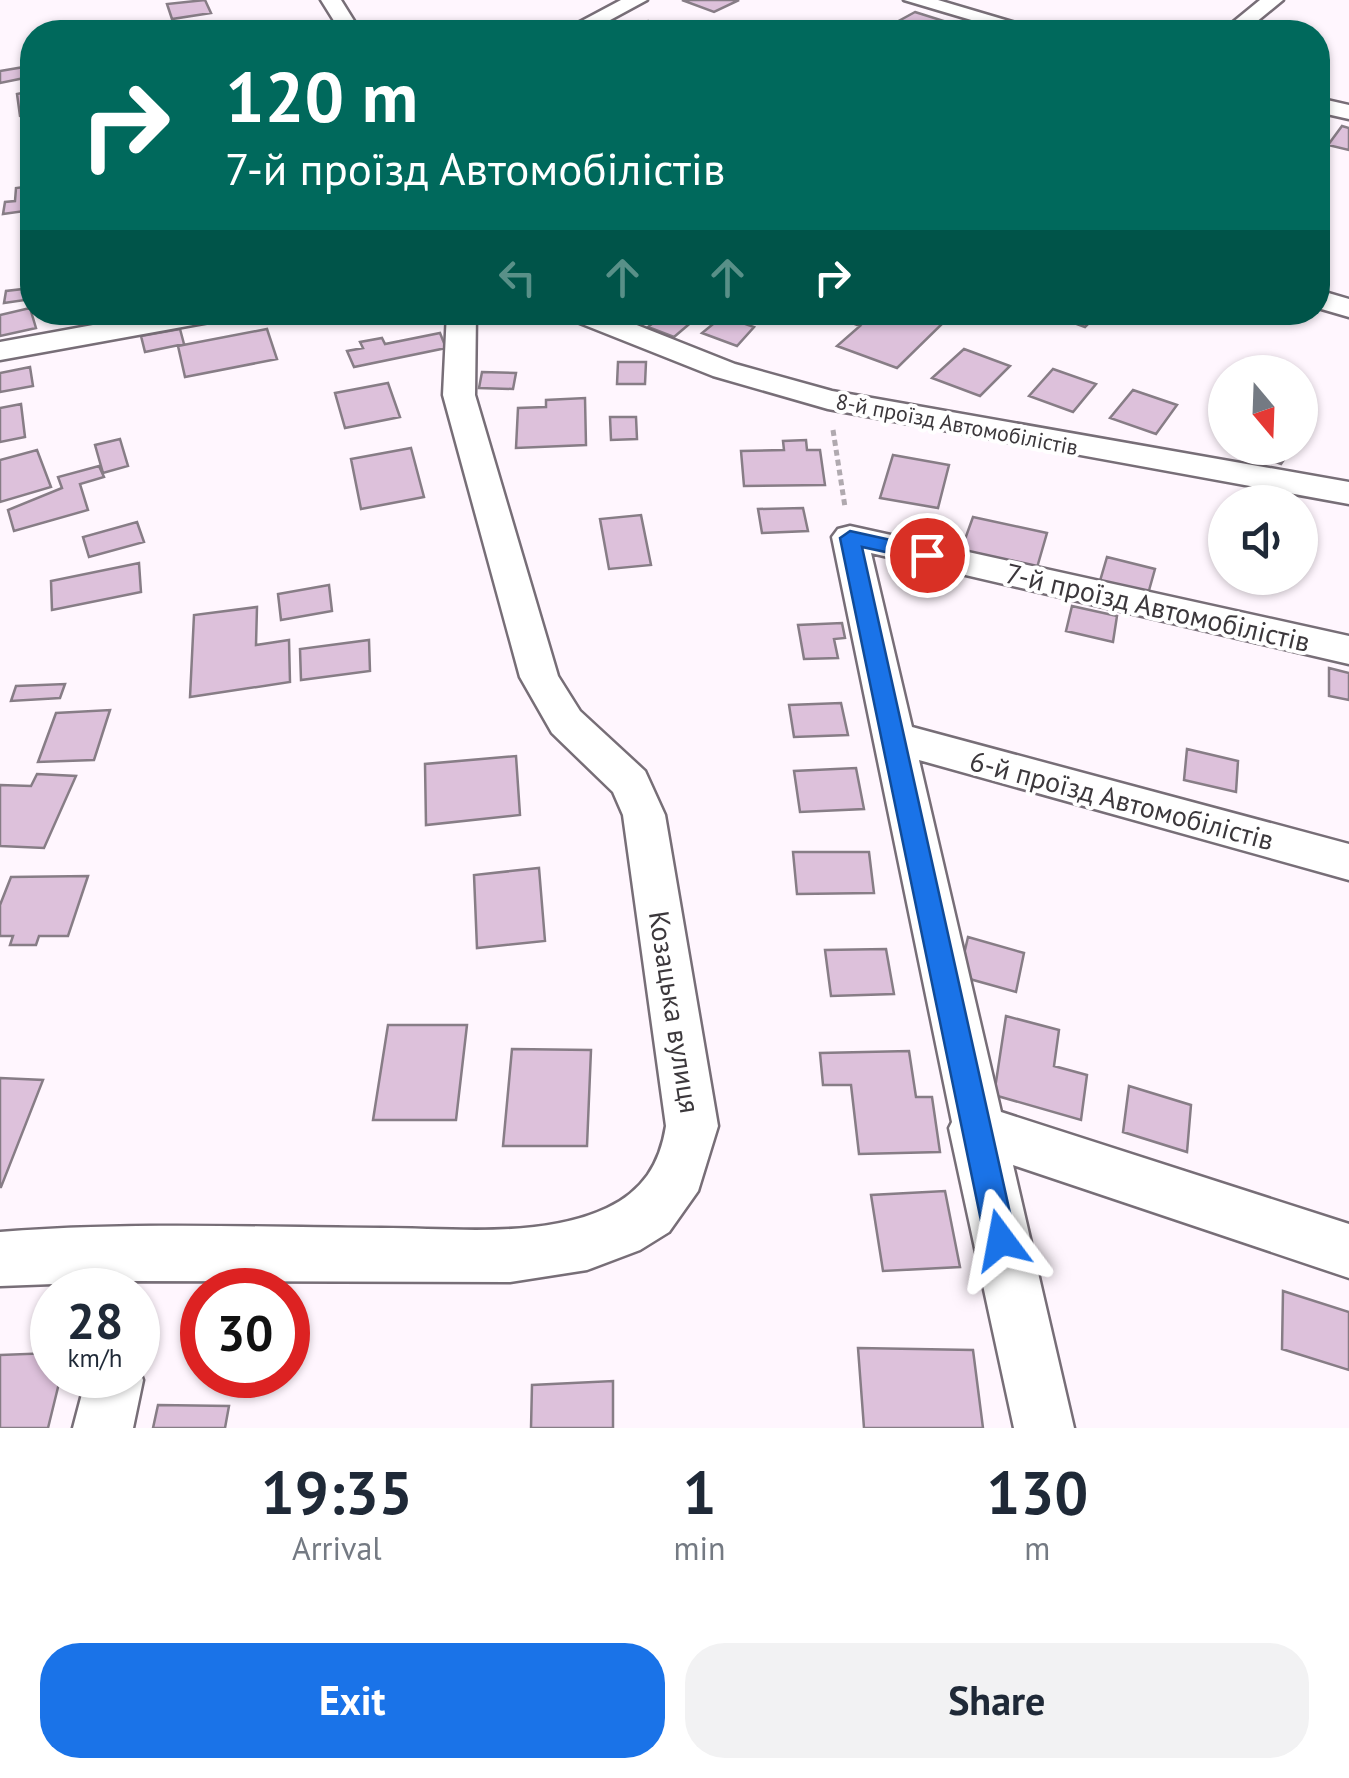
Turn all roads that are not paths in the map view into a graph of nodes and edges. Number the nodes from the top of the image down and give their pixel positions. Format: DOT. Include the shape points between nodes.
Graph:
graph roads {
  1 [pos="637,0"];
  2 [pos="914,0"];
  3 [pos="1272,0"];
  4 [pos="596,20"];
  5 [pos="989,20"];
  6 [pos="1246,20"];
  7 [pos="143,325"];
  8 [pos="462,325"];
  9 [pos="610,325"];
  10 [pos="0,351"];
  11 [pos="1349,493"];
  12 [pos="1349,650"];
  13 [pos="895,738"];
  14 [pos="1349,862"];
  15 [pos="975,1128"];
  16 [pos="1349,1251"];
  17 [pos="0,1258"];
  18 [pos="1044,1428"];
  1 -- 4 [label="street"];
  2 -- 5 [label="street"];
  3 -- 6 [label="street"];
  7 -- 10 [label="street"];
  8 -- 17 [label="street, Козацька вулиця" via="459,395 539,676 566,722 630,783 644,815 692,1126 680,1174 668,1195 626,1228 508,1254"];
  9 -- 11 [label="street, 8-й проїзд Автомобілістів" via="724,370 828,400"];
  12 -- 13 [label="street, 7-й проїзд Автомобілістів" via="850,538"];
  13 -- 14 [label="street, 6-й проїзд Автомобілістів"];
  13 -- 15 [label="street"];
  15 -- 16 [label="street"];
  15 -- 18 [label="street"];
}
